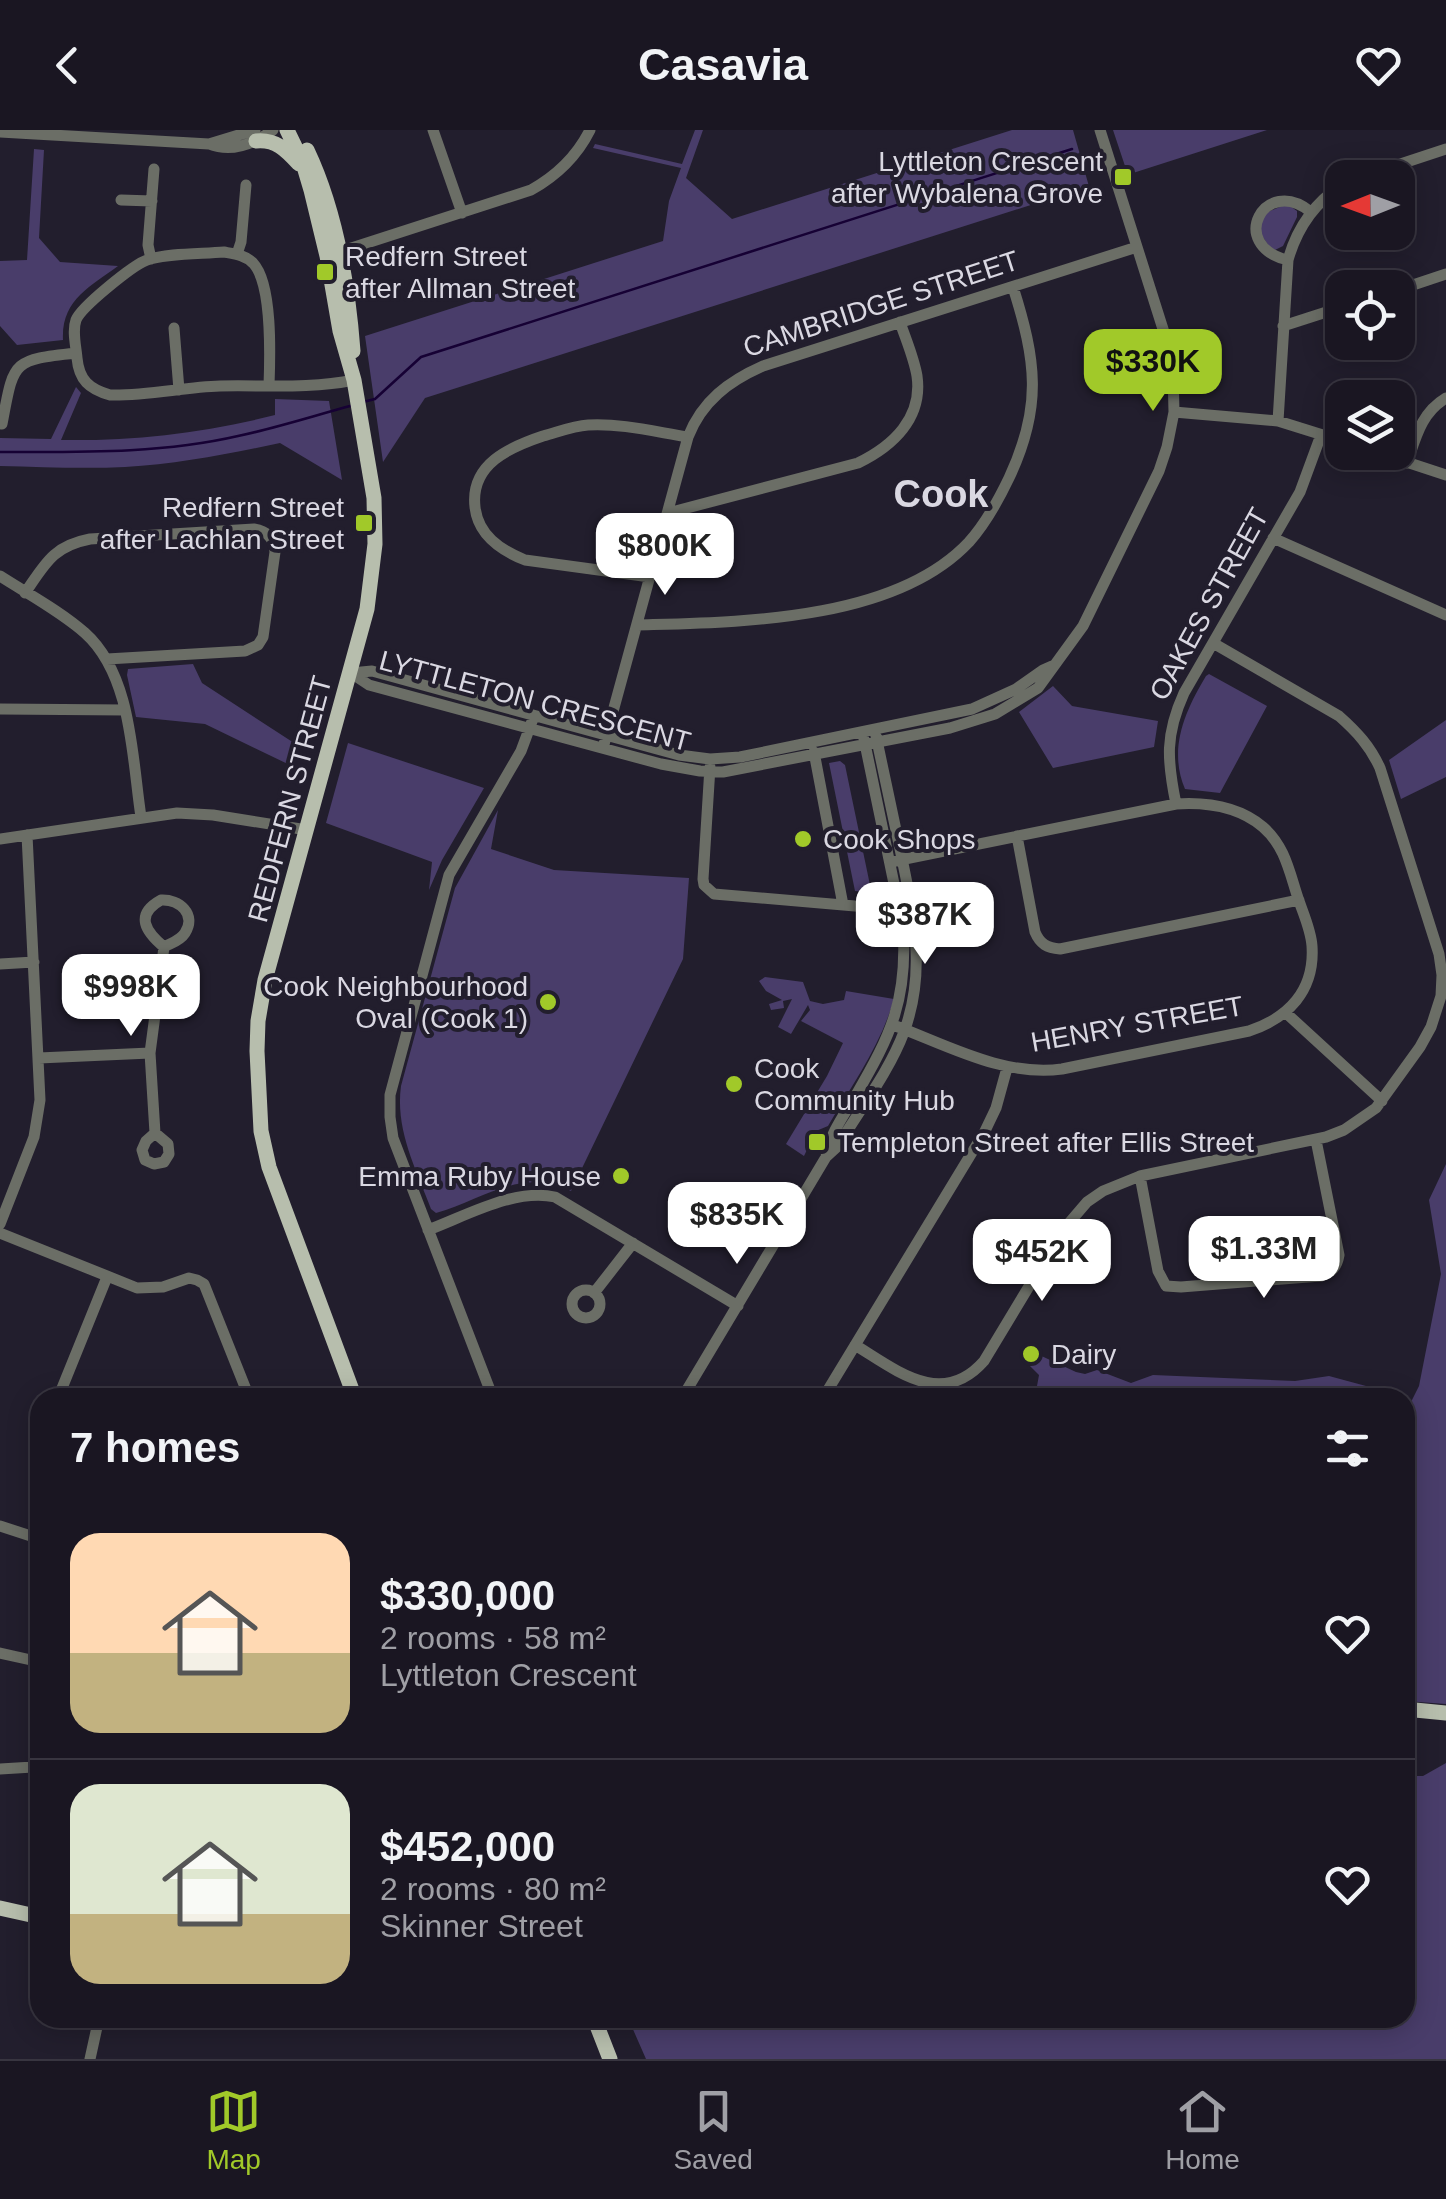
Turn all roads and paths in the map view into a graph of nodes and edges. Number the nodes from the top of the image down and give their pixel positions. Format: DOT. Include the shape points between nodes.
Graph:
graph roads {
  1 [pos="273,130"];
  2 [pos="287,130"];
  3 [pos="298,130"];
  4 [pos="434,130"];
  5 [pos="590,130"];
  6 [pos="5,131"];
  7 [pos="254,133"];
  8 [pos="1101,133"];
  9 [pos="1446,149"];
  10 [pos="1413,160"];
  11 [pos="154,169"];
  12 [pos="246,185"];
  13 [pos="312,190"];
  14 [pos="1325,197"];
  15 [pos="121,200"];
  16 [pos="152,202"];
  17 [pos="1311,212"];
  18 [pos="462,213"];
  19 [pos="1137,247"];
  20 [pos="238,254"];
  21 [pos="333,254"];
  22 [pos="151,259"];
  23 [pos="1288,260"];
  24 [pos="1446,274"];
  25 [pos="1415,284"];
  26 [pos="1013,286"];
  27 [pos="1325,312"];
  28 [pos="900,322"];
  29 [pos="1283,326"];
  30 [pos="174,328"];
  31 [pos="76,353"];
  32 [pos="269,386"];
  33 [pos="356,387"];
  34 [pos="179,390"];
  35 [pos="1446,398"];
  36 [pos="1174,412"];
  37 [pos="1278,421"];
  38 [pos="2,424"];
  39 [pos="1322,434"];
  40 [pos="1325,435"];
  41 [pos="688,437"];
  42 [pos="1415,442"];
  43 [pos="1415,465"];
  44 [pos="1446,475"];
  45 [pos="668,513"];
  46 [pos="1274,538"];
  47 [pos="0,576"];
  48 [pos="650,577"];
  49 [pos="26,593"];
  50 [pos="1446,615"];
  51 [pos="637,624"];
  52 [pos="1213,643"];
  53 [pos="107,658"];
  54 [pos="350,674"];
  55 [pos="0,709"];
  56 [pos="125,710"];
  57 [pos="532,722"];
  58 [pos="870,738"];
  59 [pos="604,742"];
  60 [pos="814,750"];
  61 [pos="710,765"];
  62 [pos="1176,804"];
  63 [pos="142,817"];
  64 [pos="307,830"];
  65 [pos="28,834"];
  66 [pos="1017,836"];
  67 [pos="0,839"];
  68 [pos="896,861"];
  69 [pos="1299,900"];
  70 [pos="905,903"];
  71 [pos="844,905"];
  72 [pos="164,947"];
  73 [pos="34,962"];
  74 [pos="0,964"];
  75 [pos="1286,1013"];
  76 [pos="899,1027"];
  77 [pos="150,1053"];
  78 [pos="39,1058"];
  79 [pos="1007,1068"];
  80 [pos="1382,1101"];
  81 [pos="155,1132"];
  82 [pos="1316,1140"];
  83 [pos="1140,1176"];
  84 [pos="0,1224"];
  85 [pos="428,1230"];
  86 [pos="0,1233"];
  87 [pos="633,1243"];
  88 [pos="107,1277"];
  89 [pos="594,1293"];
  90 [pos="738,1306"];
  91 [pos="855,1345"];
  92 [pos="62,1388"];
  93 [pos="245,1388"];
  94 [pos="352,1388"];
  95 [pos="488,1388"];
  96 [pos="688,1388"];
  97 [pos="829,1388"];
  98 [pos="0,1526"];
  99 [pos="30,1535"];
  100 [pos="0,1652"];
  101 [pos="30,1660"];
  102 [pos="1415,1710"];
  103 [pos="1446,1713"];
  104 [pos="0,1769"];
  105 [pos="30,1769"];
  106 [pos="0,1908"];
  107 [pos="30,1915"];
  108 [pos="98,2028"];
  109 [pos="598,2028"];
  110 [pos="90,2059"];
  111 [pos="610,2059"];
  1 -- 7 [label="street"];
  2 -- 13 [label="main road, REDFERN STREET"];
  3 -- 21 [label="main road, REDFERN STREET" via="316,169"];
  4 -- 18 [label="street"];
  5 -- 18 [label="street" via="574,156 539,185"];
  6 -- 7 [label="street" via="220,148 234,148"];
  7 -- 13 [label="main road" via="278,143"];
  8 -- 19 [label="street, LYTTLETON CRESCENT"];
  9 -- 10 [label="street"];
  11 -- 16 [label="street"];
  12 -- 20 [label="street" via="251,203"];
  13 -- 21 [label="main road, REDFERN STREET"];
  14 -- 17 [label="street"];
  15 -- 16 [label="street"];
  16 -- 22 [label="street"];
  17 -- 23 [label="street"];
  17 -- 23 [label="street" via="1281,200 1258,216 1261,246"];
  18 -- 21 [label="street"];
  19 -- 26 [label="street, CAMBRIDGE STREET"];
  19 -- 36 [label="street, LYTTLETON CRESCENT" via="1169,348"];
  20 -- 22 [label="street"];
  20 -- 32 [label="street" via="261,277"];
  21 -- 33 [label="main road, REDFERN STREET" via="340,332"];
  22 -- 31 [label="street" via="80,311"];
  23 -- 29 [label="street"];
  24 -- 25 [label="street"];
  26 -- 28 [label="street, CAMBRIDGE STREET"];
  26 -- 51 [label="street" via="1034,376 1028,431 996,506 967,544 926,576 864,600 768,620"];
  27 -- 29 [label="street"];
  28 -- 41 [label="street, CAMBRIDGE STREET" via="744,374 712,398"];
  28 -- 45 [label="street" via="917,394 907,425 883,450"];
  29 -- 37 [label="street"];
  30 -- 34 [label="street"];
  31 -- 34 [label="street" via="85,382 98,392"];
  31 -- 38 [label="street" via="24,362 10,386"];
  32 -- 33 [label="street"];
  32 -- 34 [label="street"];
  33 -- 54 [label="main road, REDFERN STREET" via="375,544"];
  35 -- 42 [label="street" via="1423,419"];
  36 -- 37 [label="street"];
  36 -- 58 [label="street, LYTTLETON CRESCENT" via="1154,482 1082,626 1046,680 994,714 950,728"];
  37 -- 39 [label="street"];
  39 -- 40 [label="street"];
  39 -- 46 [label="street, OAKES STREET"];
  41 -- 45 [label="street, CAMBRIDGE STREET"];
  41 -- 48 [label="street" via="604,425 569,428 501,453 478,481 476,516 510,554"];
  43 -- 44 [label="street"];
  45 -- 48 [label="street, CAMBRIDGE STREET"];
  46 -- 50 [label="street"];
  46 -- 52 [label="street, OAKES STREET"];
  47 -- 49 [label="street"];
  48 -- 51 [label="street, CAMBRIDGE STREET"];
  49 -- 53 [label="street" via="80,629"];
  49 -- 53 [label="street" via="52,556 73,542 254,529 269,534 275,552 258,645"];
  51 -- 59 [label="street, CAMBRIDGE STREET"];
  52 -- 62 [label="street, OAKES STREET" via="1172,724 1169,766"];
  52 -- 80 [label="street" via="1339,716 1380,768 1442,975 1431,1027"];
  53 -- 56 [label="street"];
  54 -- 57 [label="street, LYTTLETON CRESCENT" via="372,671"];
  54 -- 64 [label="main road, REDFERN STREET"];
  55 -- 56 [label="street"];
  56 -- 63 [label="street"];
  57 -- 59 [label="street, LYTTLETON CRESCENT"];
  57 -- 85 [label="street" via="450,875 390,1096 394,1138"];
  58 -- 60 [label="street, LYTTLETON CRESCENT"];
  58 -- 68 [label="street"];
  59 -- 61 [label="street, LYTTLETON CRESCENT" via="677,768"];
  60 -- 61 [label="street, LYTTLETON CRESCENT" via="748,769"];
  60 -- 71 [label="street"];
  61 -- 71 [label="street" via="703,879 708,890"];
  62 -- 66 [label="street, HENRY STREET"];
  62 -- 69 [label="street, HENRY STREET" via="1215,805 1264,828 1284,855"];
  63 -- 64 [label="street" via="189,813"];
  63 -- 65 [label="street"];
  64 -- 94 [label="main road, REDFERN STREET" via="265,980 258,1096 276,1190"];
  65 -- 67 [label="street"];
  65 -- 73 [label="street"];
  66 -- 68 [label="street, HENRY STREET"];
  66 -- 69 [label="street" via="1036,932 1050,948"];
  68 -- 70 [label="street"];
  69 -- 75 [label="street, HENRY STREET" via="1312,962 1306,985"];
  70 -- 71 [label="street"];
  70 -- 76 [label="street"];
  72 -- 77 [label="street"];
  73 -- 74 [label="street"];
  73 -- 78 [label="street"];
  75 -- 79 [label="street, HENRY STREET" via="1249,1031 1062,1070"];
  75 -- 80 [label="street"];
  76 -- 79 [label="street, HENRY STREET"];
  76 -- 90 [label="street"];
  77 -- 78 [label="street"];
  77 -- 81 [label="street"];
  78 -- 84 [label="street" via="37,1125"];
  79 -- 91 [label="street" via="985,1130"];
  80 -- 82 [label="street" via="1361,1120"];
  82 -- 83 [label="street"];
  82 -- 83 [label="street" via="1339,1255 1334,1270 1321,1276 1166,1286"];
  83 -- 91 [label="street" via="1103,1190 1074,1215 970,1374 918,1381"];
  85 -- 87 [label="street" via="521,1195 542,1194"];
  85 -- 95 [label="street"];
  86 -- 88 [label="street"];
  87 -- 89 [label="street"];
  87 -- 90 [label="street"];
  88 -- 92 [label="street"];
  88 -- 93 [label="street" via="137,1288 188,1278 204,1284"];
  90 -- 96 [label="street"];
  91 -- 97 [label="street"];
  98 -- 99 [label="street"];
  100 -- 101 [label="street"];
  102 -- 103 [label="main road"];
  104 -- 105 [label="street"];
  106 -- 107 [label="main road"];
  108 -- 110 [label="street"];
  109 -- 111 [label="main road"];
}
